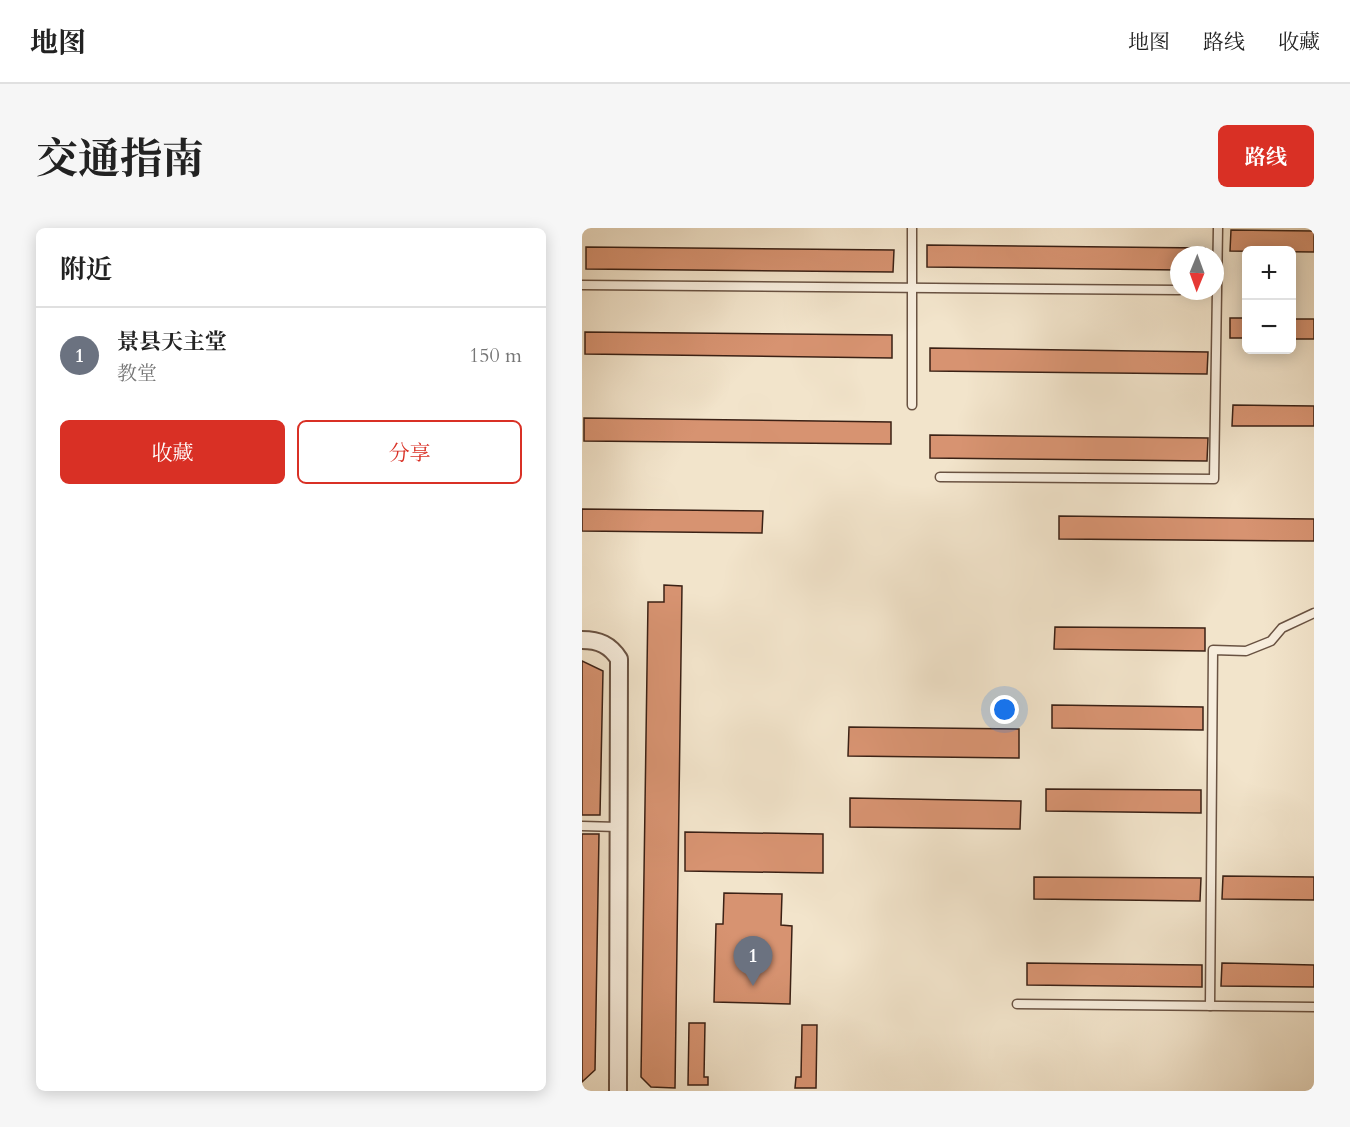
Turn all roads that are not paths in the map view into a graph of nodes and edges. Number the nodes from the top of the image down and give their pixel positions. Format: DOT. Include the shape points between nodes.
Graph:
graph roads {
  1 [pos="912,228"];
  2 [pos="1218,228"];
  3 [pos="1217,246"];
  4 [pos="582,285"];
  5 [pos="912,288"];
  6 [pos="1170,290"];
  7 [pos="1216,300"];
  8 [pos="912,405"];
  9 [pos="940,477"];
  10 [pos="1314,613"];
  11 [pos="582,640"];
  12 [pos="582,826"];
  13 [pos="618,827"];
  14 [pos="1017,1004"];
  15 [pos="1210,1006"];
  16 [pos="1314,1007"];
  17 [pos="618,1091"];
  1 -- 5 [label="lane"];
  2 -- 3 [label="lane"];
  4 -- 5 [label="lane"];
  5 -- 6 [label="lane"];
  5 -- 8 [label="lane"];
  7 -- 9 [label="lane" via="1214,479"];
  10 -- 15 [label="lane" via="1246,651 1213,650"];
  11 -- 13 [label="street" via="612,648 619,659"];
  12 -- 13 [label="lane"];
  13 -- 17 [label="street"];
  14 -- 15 [label="lane"];
  15 -- 16 [label="lane"];
}
